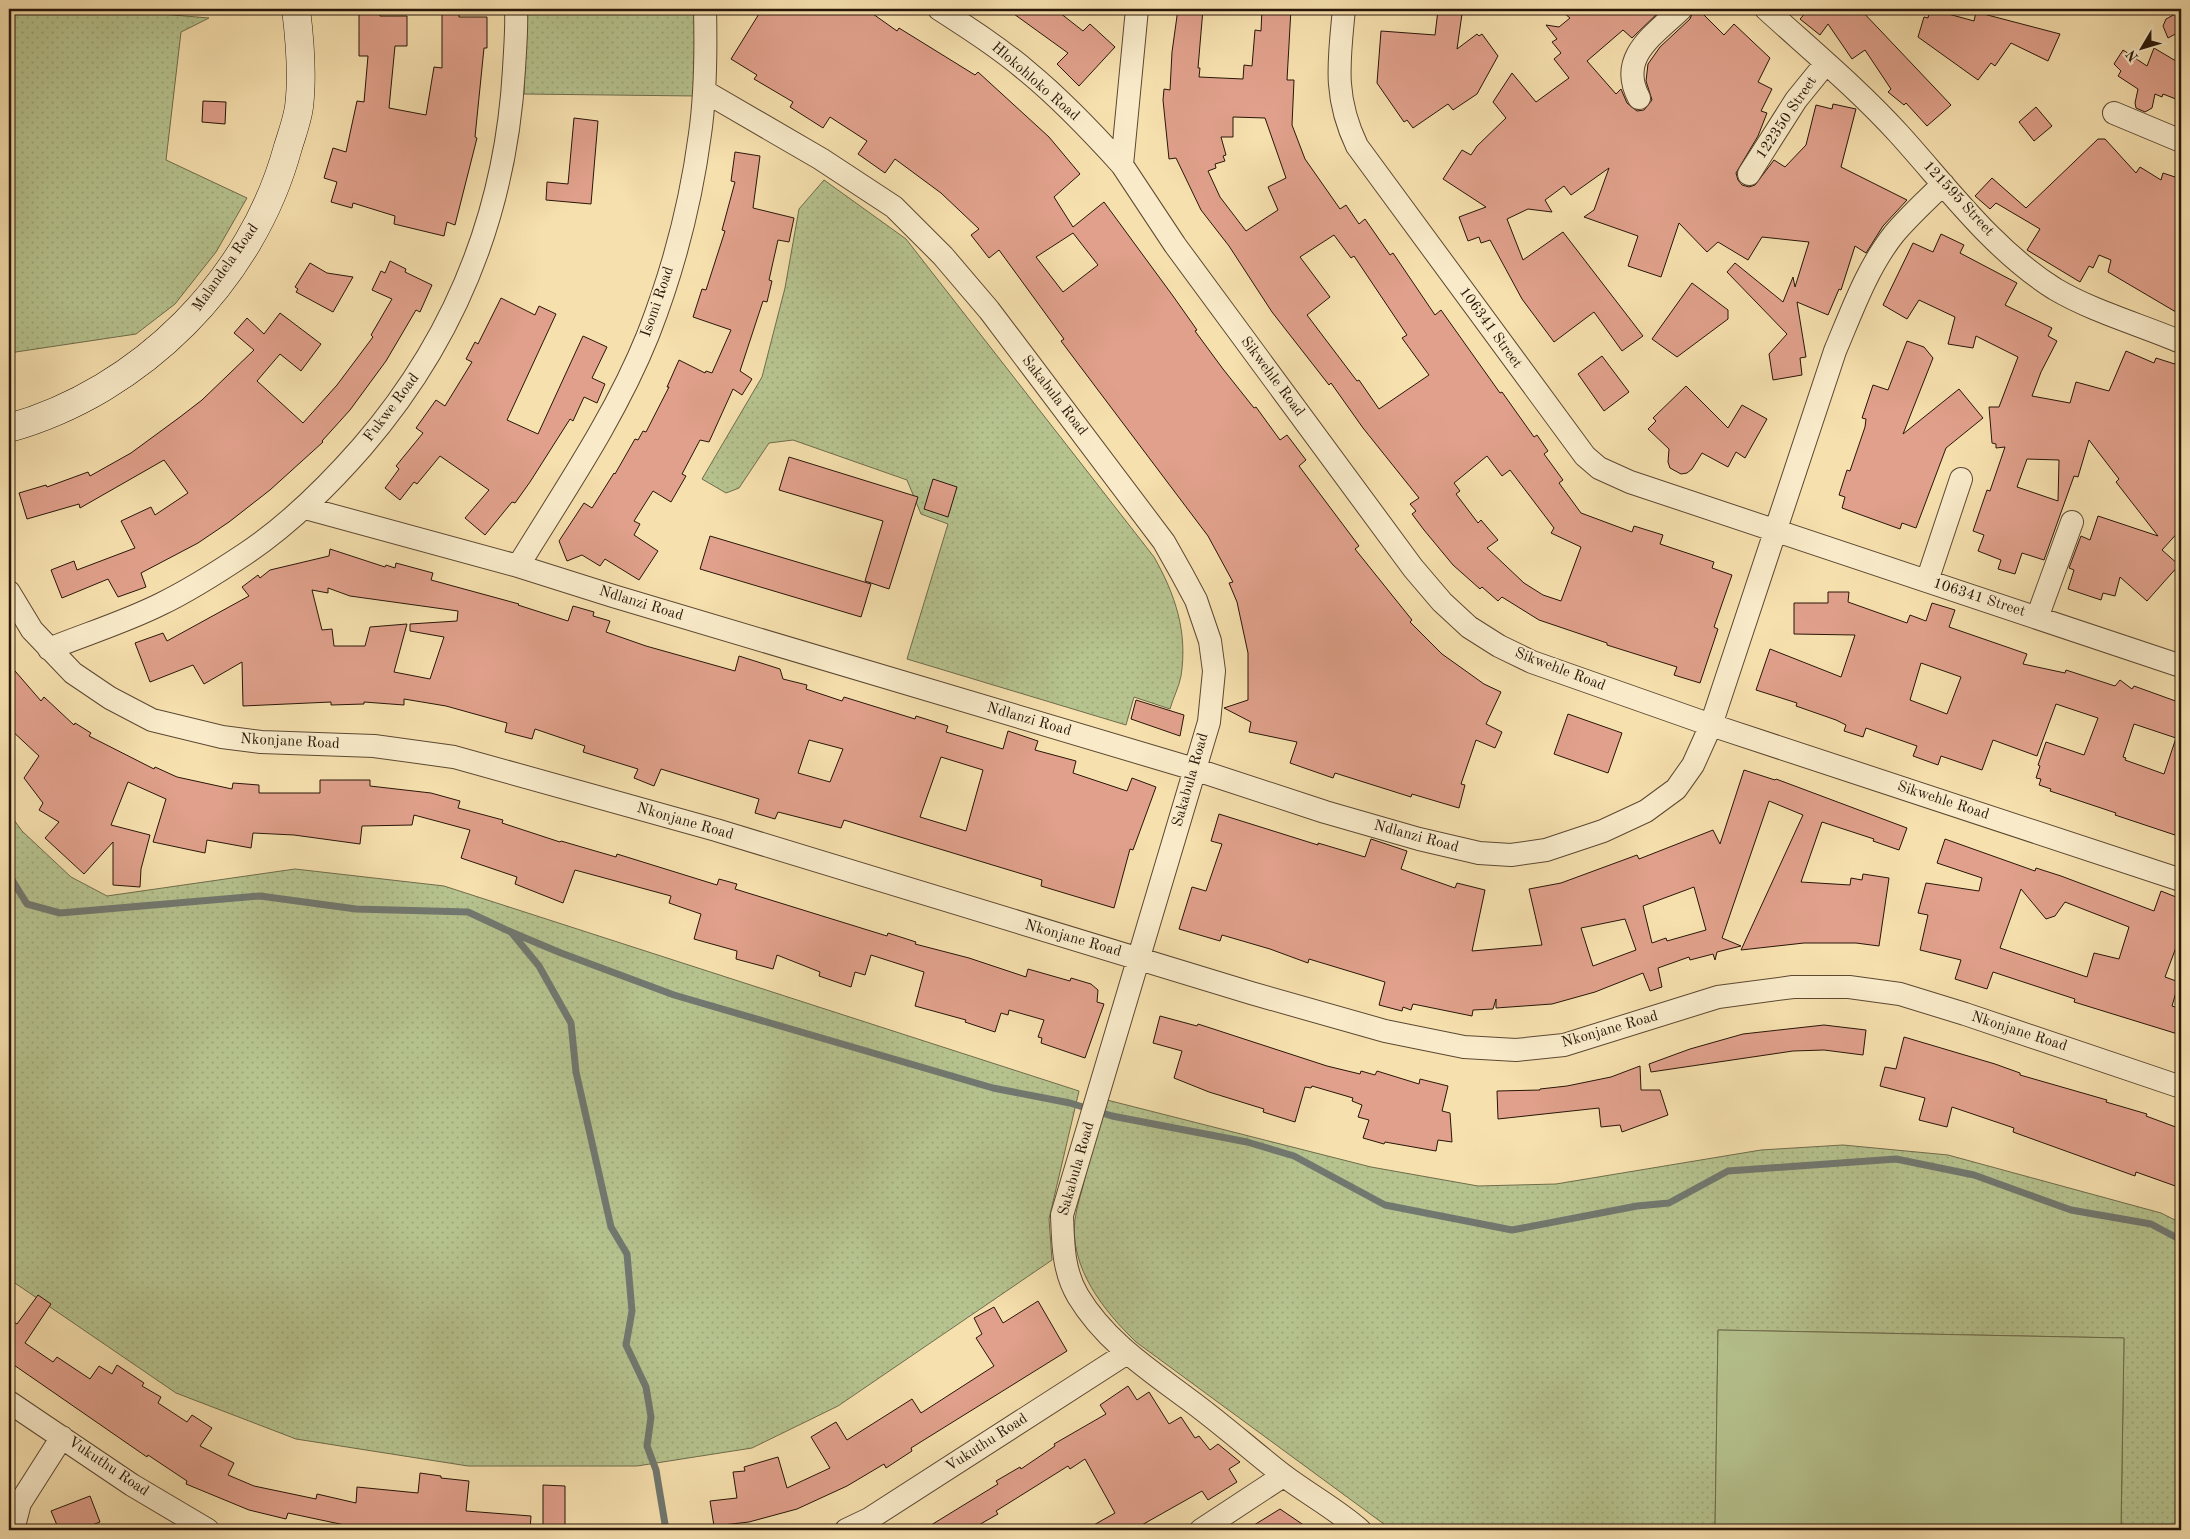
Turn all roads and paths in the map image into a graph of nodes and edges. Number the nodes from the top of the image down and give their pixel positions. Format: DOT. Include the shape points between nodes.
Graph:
graph roads {
  1 [pos="296,9"];
  2 [pos="516,9"];
  3 [pos="705,9"];
  4 [pos="938,9"];
  5 [pos="1137,9"];
  6 [pos="1344,9"];
  7 [pos="1681,9"];
  8 [pos="1766,9"];
  9 [pos="1826,63"];
  10 [pos="704,91"];
  11 [pos="1639,98"];
  12 [pos="2114,113"];
  13 [pos="2181,140"];
  14 [pos="1122,165"];
  15 [pos="1749,174"];
  16 [pos="1942,184"];
  17 [pos="2181,342"];
  18 [pos="9,428"];
  19 [pos="1961,478"];
  20 [pos="305,508"];
  21 [pos="2072,522"];
  22 [pos="1776,531"];
  23 [pos="518,566"];
  24 [pos="1927,581"];
  25 [pos="9,592"];
  26 [pos="2037,618"];
  27 [pos="49,649"];
  28 [pos="2181,666"];
  29 [pos="1711,726"];
  30 [pos="1194,769"];
  31 [pos="2181,880"];
  32 [pos="1140,958"];
  33 [pos="2181,1087"];
  34 [pos="1127,1353"];
  35 [pos="9,1402"];
  36 [pos="62,1437"];
  37 [pos="1283,1476"];
  38 [pos="13,1530"];
  39 [pos="208,1530"];
  40 [pos="846,1530"];
  41 [pos="1201,1530"];
  42 [pos="1360,1530"];
  1 -- 18 [label="main road, Malandela Road" via="300,48 299,108 282,171 262,217 232,265 198,310 159,349 117,379 70,405"];
  2 -- 20 [label="street, Fukwe Road" via="512,97 505,153 492,211 474,267 432,353 401,399 332,482"];
  3 -- 10 [label="street, Isomi Road"];
  4 -- 14 [label="street, Hlokohloko Road" via="984,38 1028,72"];
  5 -- 14 [label="street"];
  6 -- 22 [label="street, 106341 Street" via="1338,73 1347,125 1357,146 1585,456 1612,475"];
  7 -- 11 [label="street" via="1645,45 1632,64 1632,86"];
  8 -- 9 [label="street, 121595 Street"];
  9 -- 15 [label="street, 122350 Street" via="1796,100"];
  9 -- 16 [label="street, 121595 Street" via="1898,132"];
  10 -- 23 [label="street, Isomi Road" via="700,133 685,213 671,268 648,335 592,445"];
  10 -- 30 [label="street, Sakabula Road" via="821,159 894,208 922,233 988,310 1164,542 1196,600 1210,641 1214,671 1209,722"];
  12 -- 13 [label="street"];
  14 -- 29 [label="street, Sikwehle Road" via="1181,253 1413,568 1442,602 1469,627 1532,662"];
  16 -- 17 [label="street, 121595 Street" via="1989,234 2056,289"];
  16 -- 22 [label="street" via="1894,234 1869,274 1836,351"];
  19 -- 24 [label="street"];
  20 -- 23 [label="street, Ndlanzi Road"];
  20 -- 27 [label="street, Fukwe Road" via="246,553 191,588 160,605"];
  21 -- 26 [label="street"];
  22 -- 24 [label="street, 106341 Street"];
  22 -- 29 [label="street"];
  23 -- 30 [label="street, Ndlanzi Road"];
  24 -- 26 [label="street, 106341 Street"];
  25 -- 27 [label="street, Nkonjane Road" via="32,630"];
  26 -- 28 [label="street, 106341 Street"];
  27 -- 32 [label="street, Nkonjane Road" via="73,673 110,698 152,720 222,737 262,742 374,746 454,757 716,830"];
  29 -- 30 [label="street, Ndlanzi Road" via="1693,765 1676,789 1646,811 1603,831 1546,850 1510,855 1479,853 1419,840"];
  29 -- 31 [label="street, Sikwehle Road"];
  30 -- 32 [label="street, Sakabula Road"];
  32 -- 33 [label="street, Nkonjane Road" via="1385,1031 1464,1048 1516,1050 1564,1045 1718,998 1792,987 1849,987 1909,997"];
  32 -- 34 [label="street, Sakabula Road" via="1062,1215 1068,1275 1078,1296 1106,1334"];
  34 -- 37 [label="street, Sakabula Road" via="1215,1419"];
  34 -- 40 [label="street, Vukuthu Road" via="869,1519"];
  35 -- 36 [label="street, Vukuthu Road"];
  36 -- 38 [label="street" via="20,1503"];
  36 -- 39 [label="street, Vukuthu Road" via="132,1485"];
  37 -- 41 [label="street"];
  37 -- 42 [label="street, Sakabula Road"];
}
